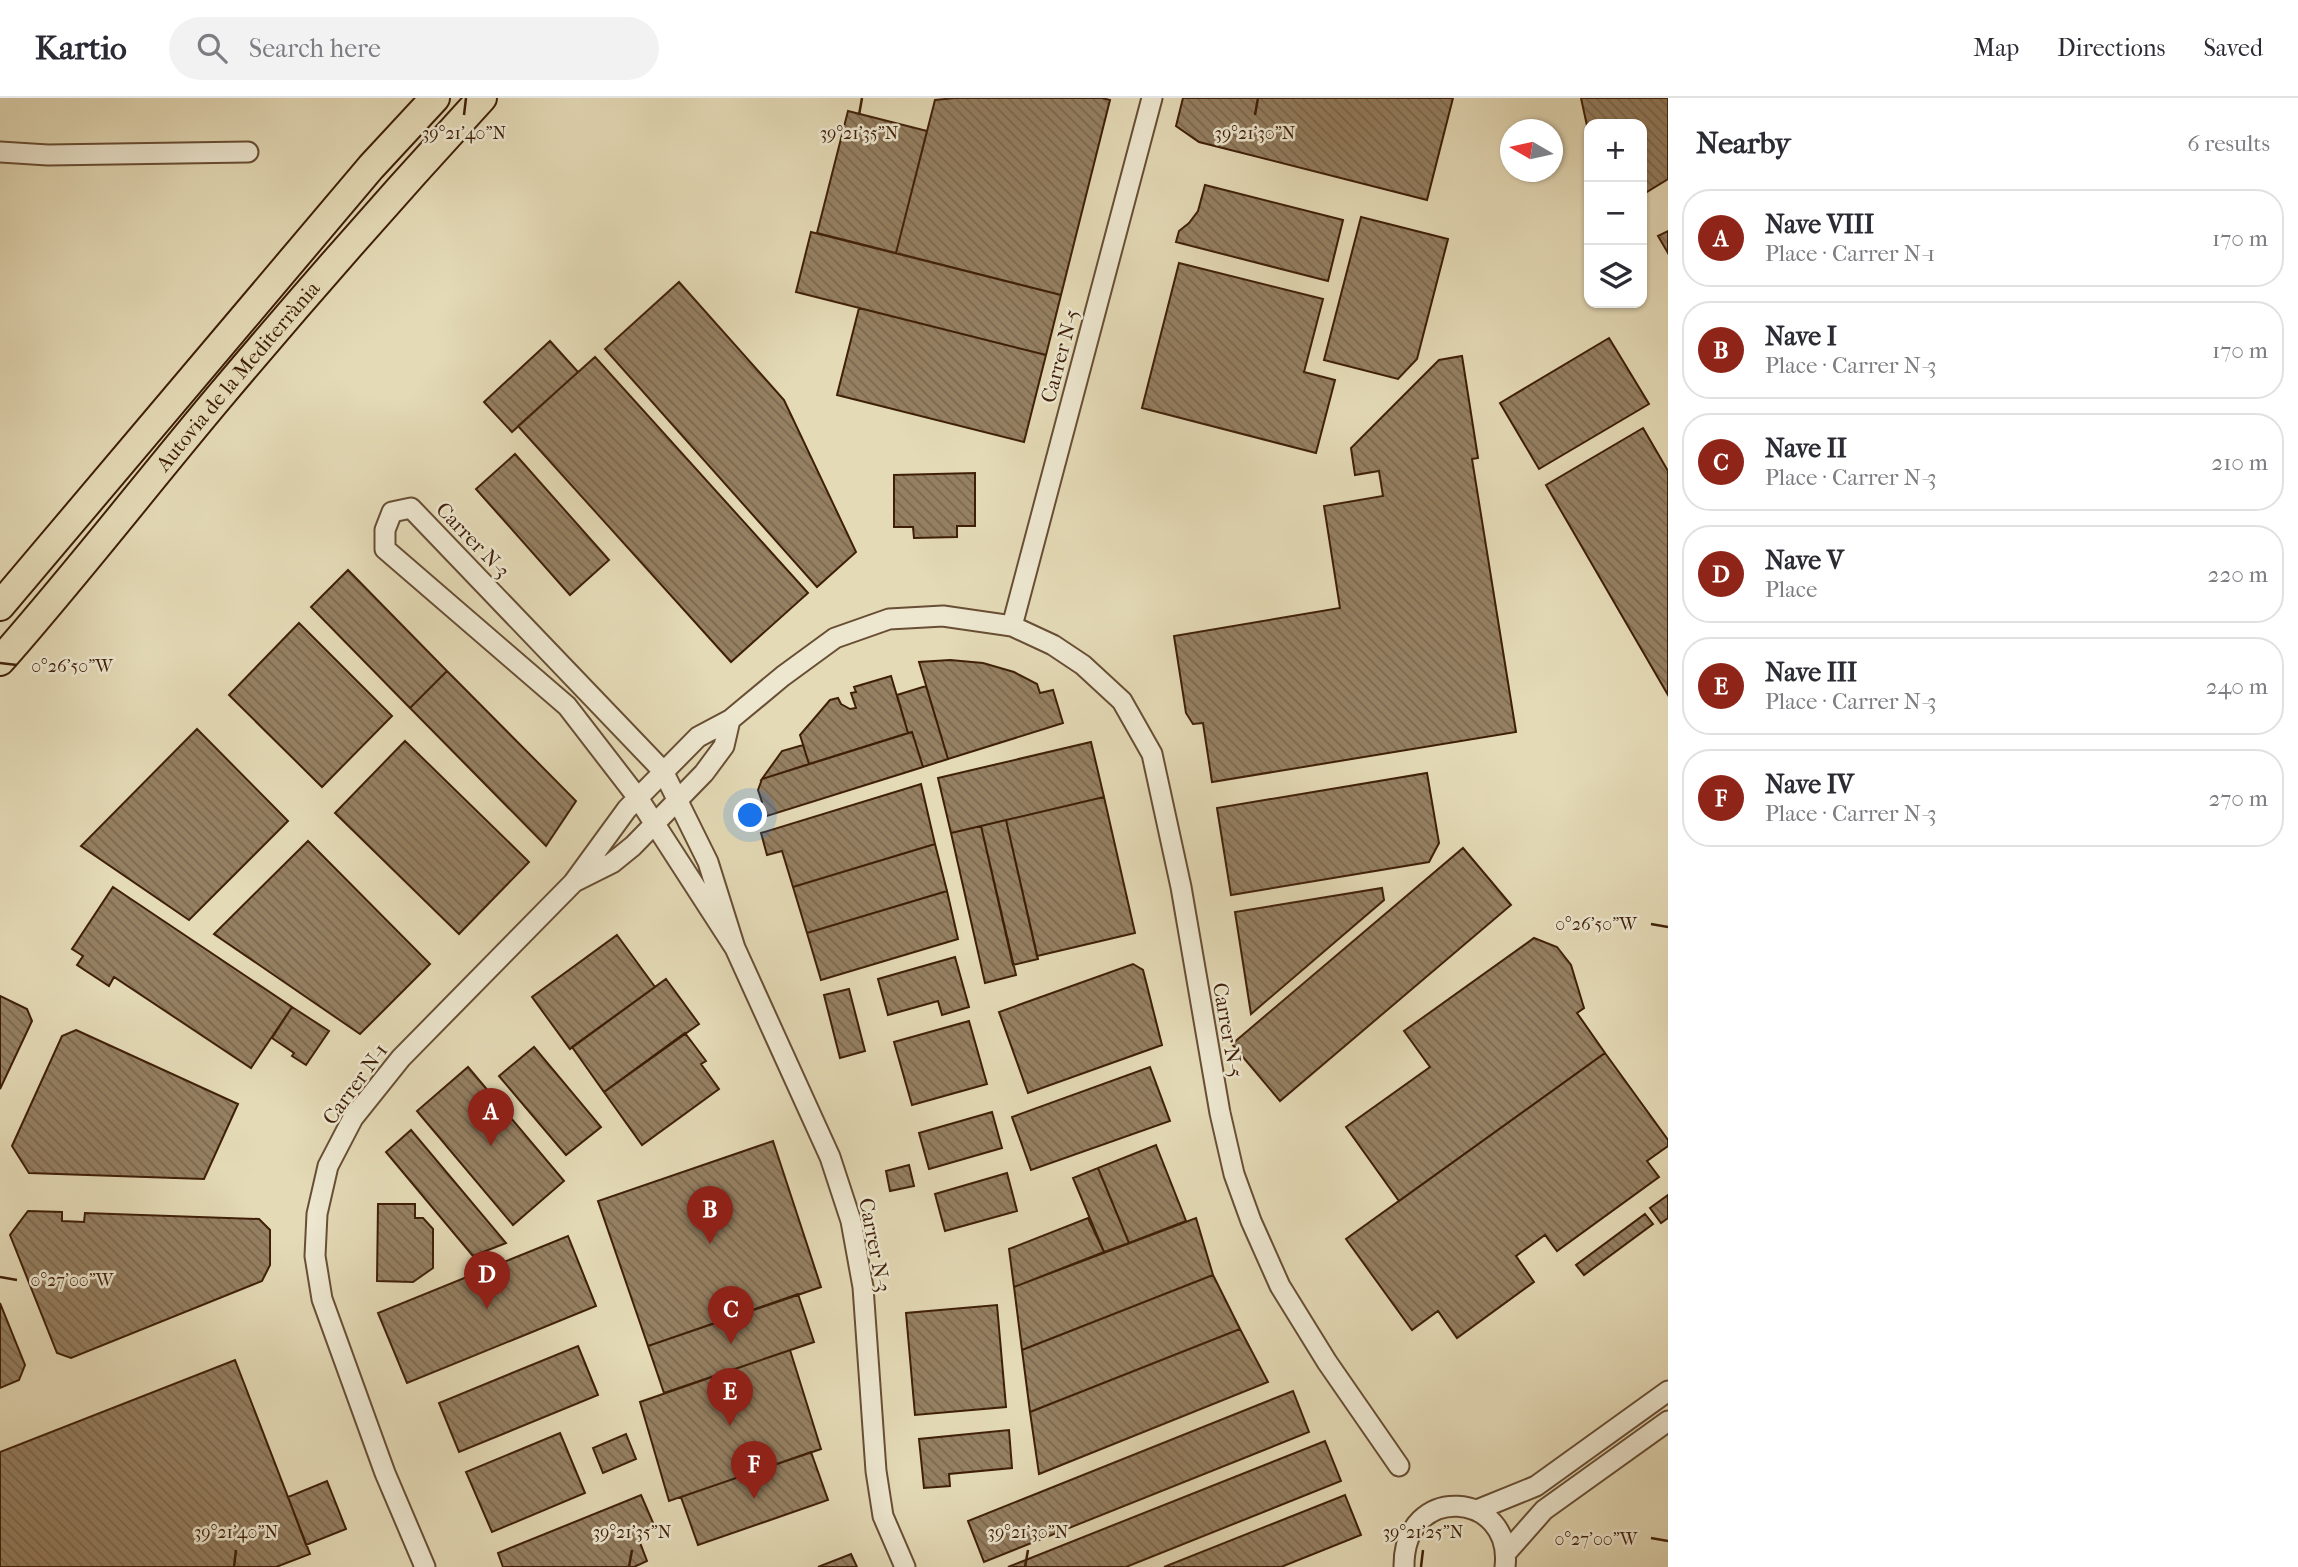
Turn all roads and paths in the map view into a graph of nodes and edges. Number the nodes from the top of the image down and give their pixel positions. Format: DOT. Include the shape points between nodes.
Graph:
graph roads {
  1 [pos="435,98"];
  2 [pos="482,98"];
  3 [pos="1152,98"];
  4 [pos="0,152"];
  5 [pos="248,152"];
  6 [pos="0,606"];
  7 [pos="1012,626"];
  8 [pos="0,661"];
  9 [pos="730,720"];
  10 [pos="663,771"];
  11 [pos="638,798"];
  12 [pos="678,800"];
  13 [pos="654,824"];
  14 [pos="573,883"];
  15 [pos="735,948"];
  16 [pos="1668,1391"];
  17 [pos="1668,1421"];
  18 [pos="1399,1466"];
  19 [pos="1477,1510"];
  20 [pos="1506,1559"];
  21 [pos="1403,1566"];
  22 [pos="425,1567"];
  23 [pos="905,1567"];
  1 -- 6 [label="highway, Autovia de la Mediterrània" via="371,167"];
  2 -- 8 [label="highway, Autovia de la Mediterrània" via="237,377"];
  3 -- 7 [label="street, Carrer N-5"];
  4 -- 5 [label="street"];
  7 -- 9 [label="street, Carrer N-5" via="943,616 889,619 835,638"];
  7 -- 18 [label="street, Carrer N-5" via="1083,665 1122,701 1152,754 1234,1174 1280,1286"];
  9 -- 10 [label="street, Carrer N-1" via="698,737"];
  9 -- 12 [label="street, Carrer N-1" via="724,746"];
  10 -- 11 [label="street, Carrer N-1"];
  10 -- 11 [label="street, Carrer N-3" via="411,508 392,512 384,530 385,549 567,706"];
  10 -- 12 [label="street, Carrer N-3"];
  11 -- 13 [label="street, Carrer N-3"];
  11 -- 14 [label="street, Carrer N-1"];
  12 -- 13 [label="street, Carrer N-1"];
  12 -- 15 [label="street, Carrer N-3" via="708,862"];
  13 -- 14 [label="street, Carrer N-1" via="612,863"];
  13 -- 15 [label="street, Carrer N-3"];
  14 -- 22 [label="street, Carrer N-1" via="401,1058 353,1118 328,1166 317,1214 315,1256 322,1299 385,1473"];
  15 -- 23 [label="street, Carrer N-3" via="830,1157 850,1221 863,1287 883,1516"];
  16 -- 19 [label="street" via="1536,1486"];
  17 -- 20 [label="street" via="1544,1510"];
  19 -- 20 [label="street" via="1502,1535"];
  19 -- 21 [label="street" via="1453,1506 1434,1510 1416,1523 1404,1548"];
}
